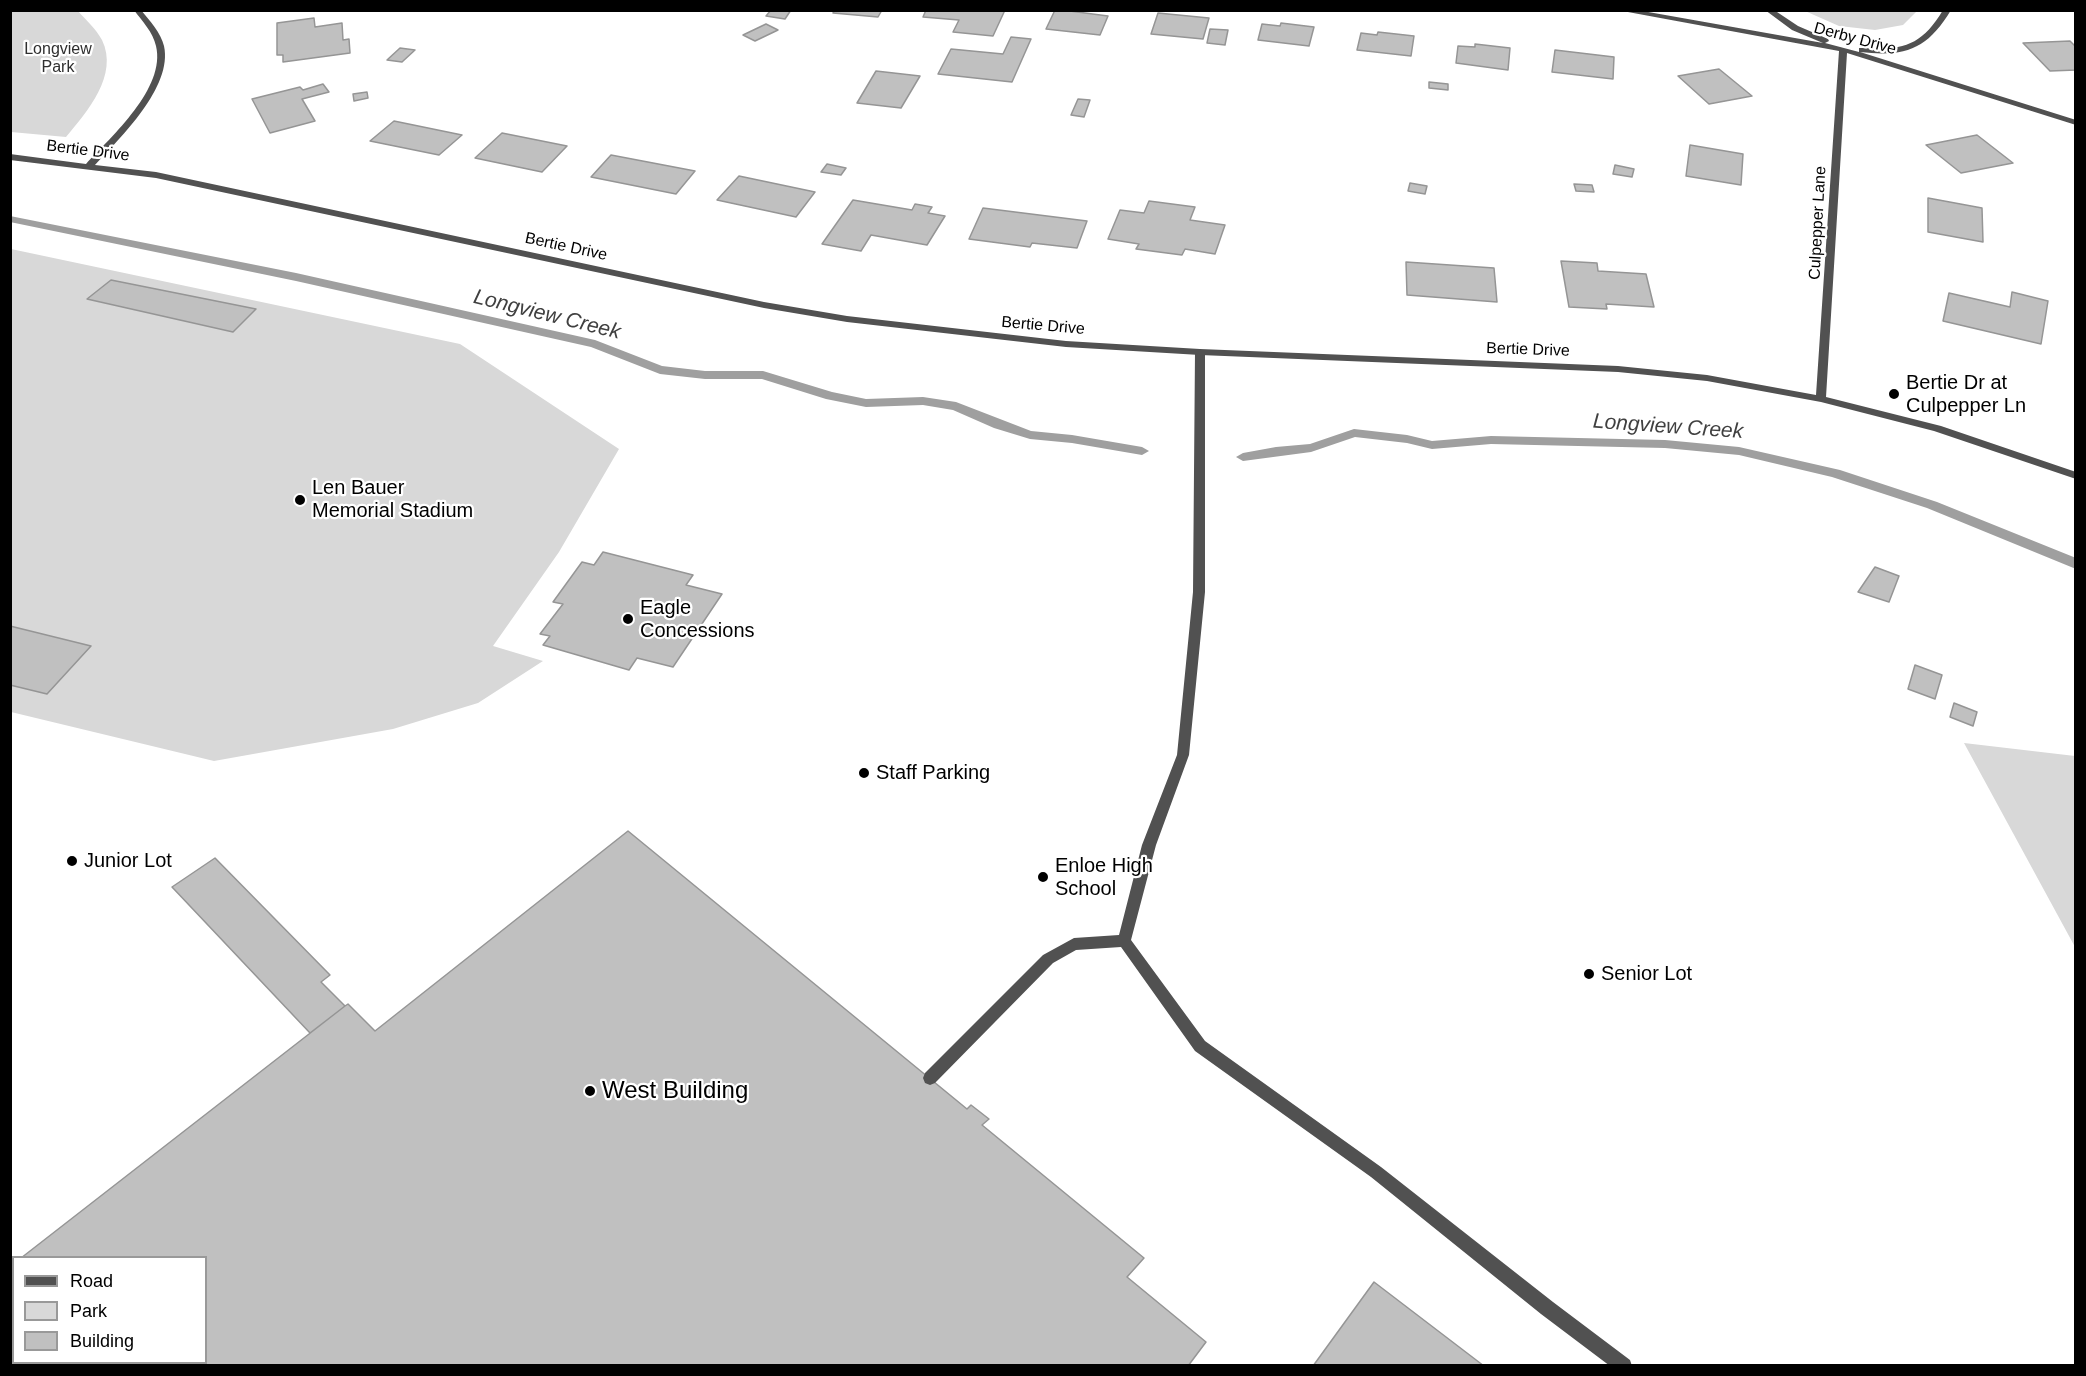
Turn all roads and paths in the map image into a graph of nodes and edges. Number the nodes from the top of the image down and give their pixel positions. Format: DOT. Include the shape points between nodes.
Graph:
graph roads {
  1 [pos="137,10"];
  2 [pos="1620,10"];
  3 [pos="1768,10"];
  4 [pos="1947,10"];
  5 [pos="1843,49"];
  6 [pos="2076,123"];
  7 [pos="10,157"];
  8 [pos="90,165"];
  9 [pos="1200,352"];
  10 [pos="1821,399"];
  11 [pos="2076,476"];
  12 [pos="1124,941"];
  13 [pos="930,1078"];
  14 [pos="1624,1365"];
  1 -- 8 [label="street" via="158,42 161,54 155,80 135,115"];
  2 -- 5 [label="street, Derby Drive"];
  3 -- 5 [label="street" via="1795,28"];
  4 -- 5 [label="street" via="1933,33 1915,47"];
  5 -- 6 [label="street, Derby Drive"];
  5 -- 10 [label="street, Culpepper Lane"];
  7 -- 8 [label="street, Bertie Drive"];
  8 -- 9 [label="street, Bertie Drive" via="156,175 764,305 847,319 1066,344"];
  9 -- 10 [label="street, Bertie Drive" via="1618,369 1707,378"];
  9 -- 12 [label="street" via="1199,592 1183,755 1149,845"];
  10 -- 11 [label="street, Bertie Drive" via="1937,428"];
  12 -- 13 [label="street" via="1074,944 1048,959"];
  12 -- 14 [label="street" via="1200,1046 1376,1172"];
}
